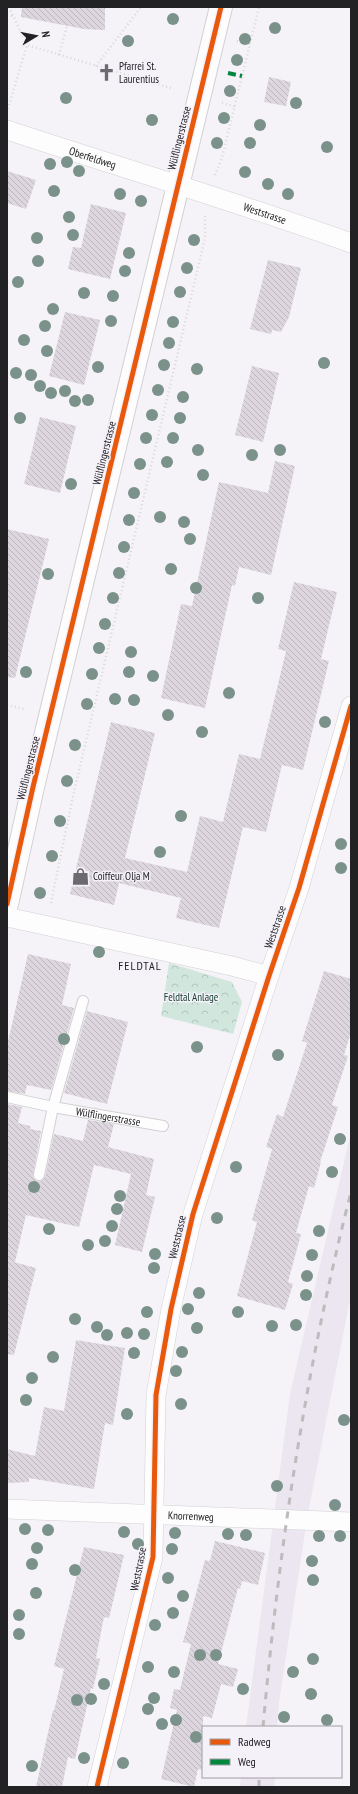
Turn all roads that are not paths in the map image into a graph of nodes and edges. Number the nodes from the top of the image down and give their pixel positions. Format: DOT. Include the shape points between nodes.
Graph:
graph roads {
  1 [pos="221,7"];
  2 [pos="7,130"];
  3 [pos="178,185"];
  4 [pos="351,243"];
  5 [pos="351,706"];
  6 [pos="13,850"];
  7 [pos="7,904"];
  8 [pos="7,917"];
  9 [pos="269,976"];
  10 [pos="83,1000"];
  11 [pos="7,1096"];
  12 [pos="53,1107"];
  13 [pos="163,1126"];
  14 [pos="39,1175"];
  15 [pos="7,1509"];
  16 [pos="154,1513"];
  17 [pos="351,1522"];
  18 [pos="97,1787"];
  1 -- 3 [label="main road, Wülflingerstrasse"];
  2 -- 3 [label="street, Oberfeldweg"];
  3 -- 4 [label="street, Weststrasse"];
  3 -- 6 [label="main road, Wülflingerstrasse"];
  5 -- 9 [label="street, Weststrasse" via="299,888"];
  6 -- 7 [label="main road, Wülflingerstrasse"];
  8 -- 9 [label="street"];
  9 -- 16 [label="street, Weststrasse" via="193,1214 171,1310 156,1395"];
  10 -- 12 [label="lane"];
  11 -- 12 [label="lane, Wülflingerstrasse"];
  12 -- 13 [label="lane, Wülflingerstrasse"];
  12 -- 14 [label="lane"];
  15 -- 16 [label="street, Knorrenweg"];
  16 -- 17 [label="street, Knorrenweg"];
  16 -- 18 [label="street, Weststrasse" via="153,1557"];
}
